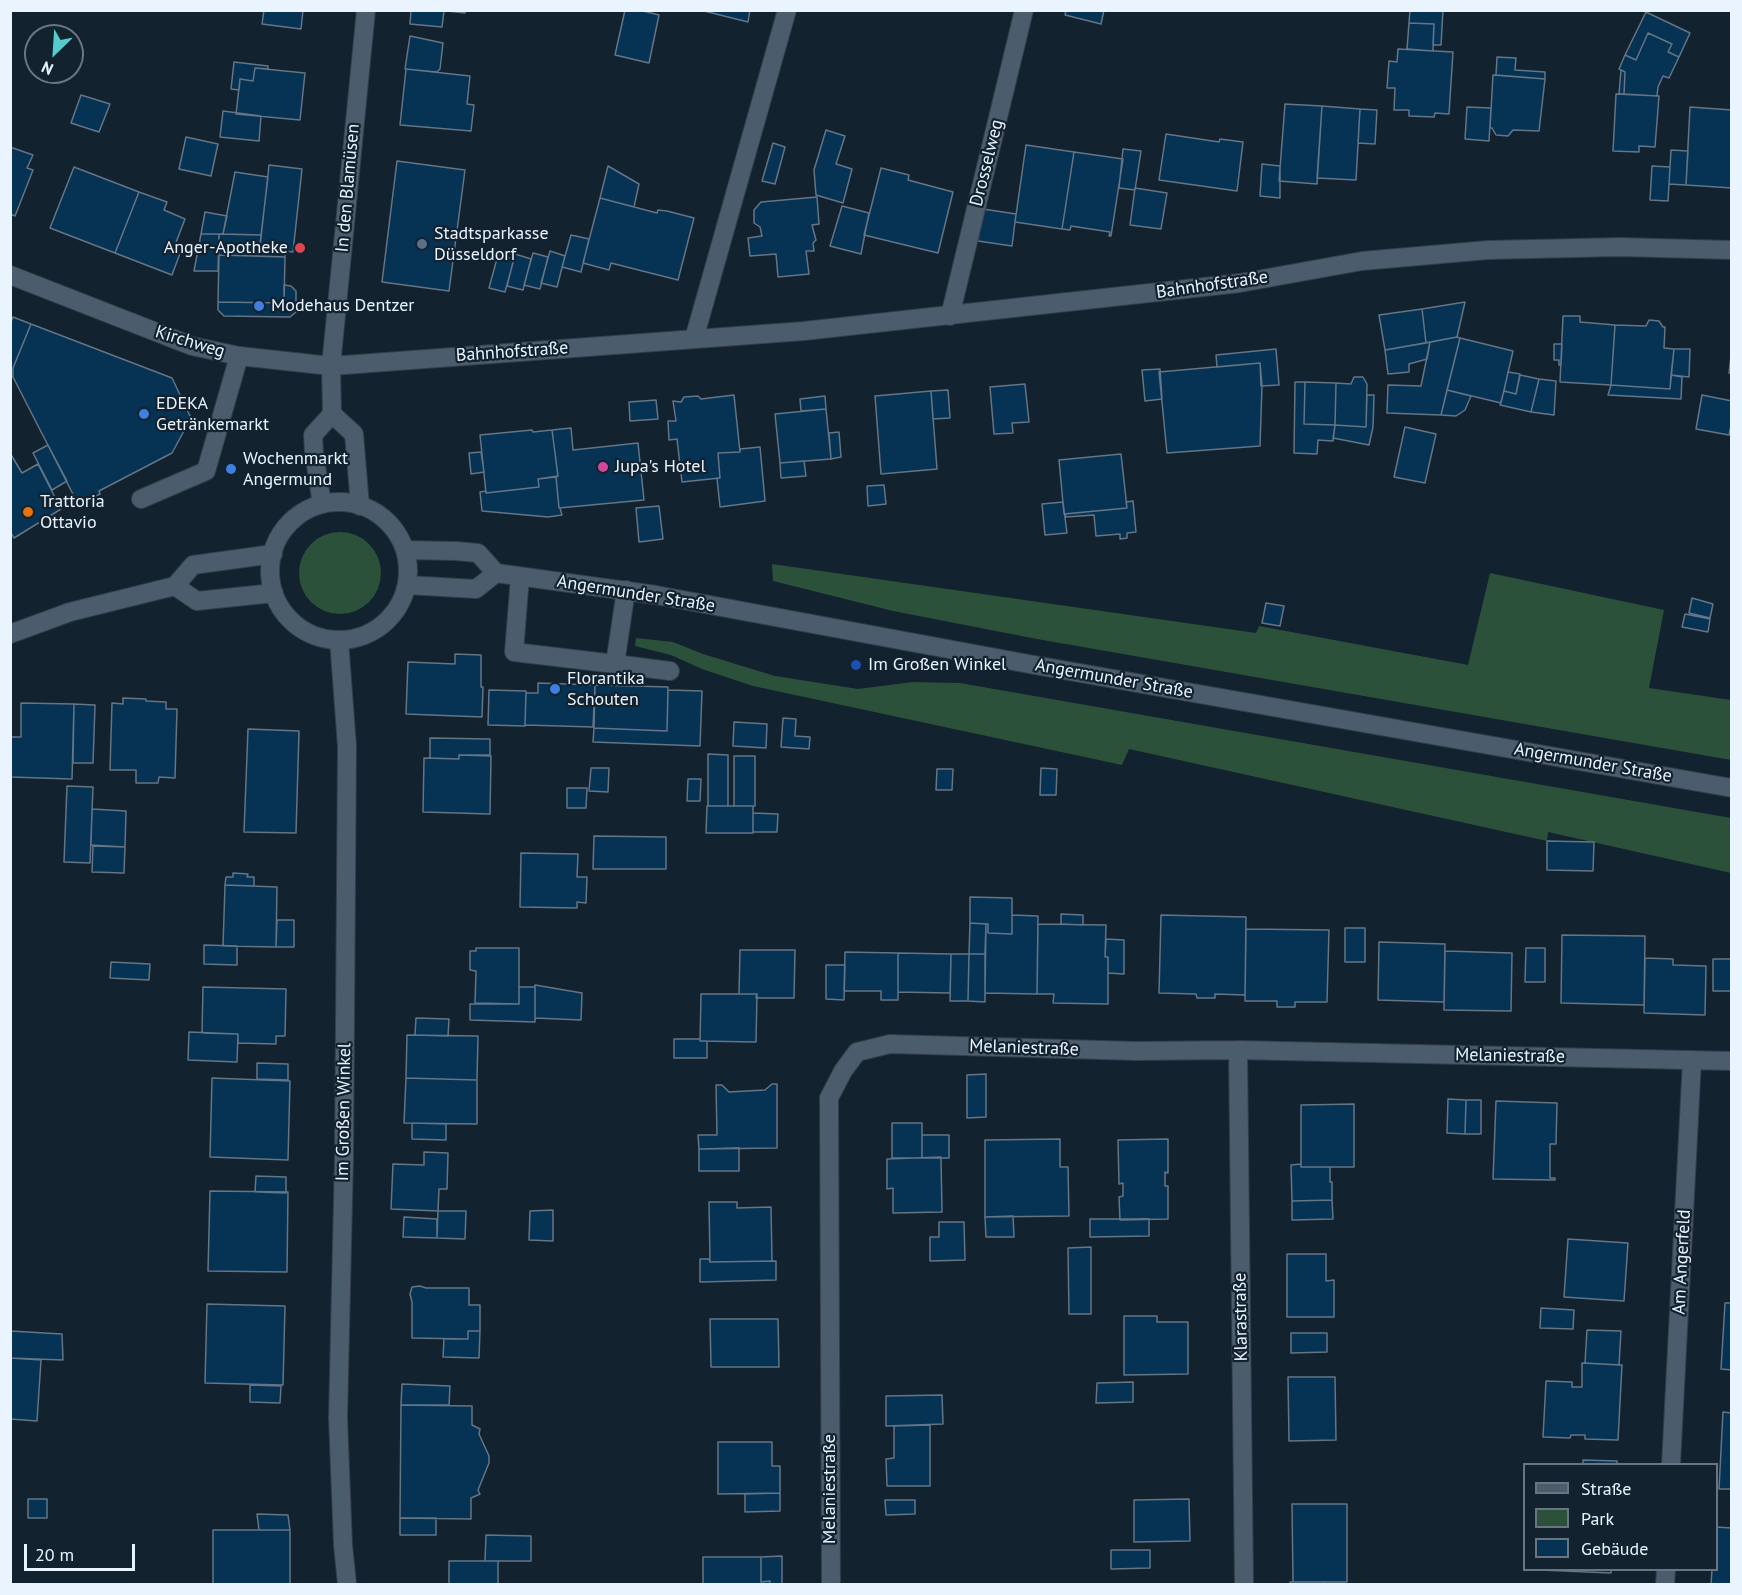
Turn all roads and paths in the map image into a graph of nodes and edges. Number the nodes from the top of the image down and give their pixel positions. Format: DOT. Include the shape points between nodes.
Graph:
graph roads {
  1 [pos="366,10"];
  2 [pos="787,10"];
  3 [pos="1024,10"];
  4 [pos="1731,250"];
  5 [pos="10,275"];
  6 [pos="950,316"];
  7 [pos="693,339"];
  8 [pos="239,356"];
  9 [pos="331,366"];
  10 [pos="332,414"];
  11 [pos="141,499"];
  12 [pos="322,504"];
  13 [pos="360,506"];
  14 [pos="405,550"];
  15 [pos="273,554"];
  16 [pos="496,573"];
  17 [pos="520,577"];
  18 [pos="407,585"];
  19 [pos="175,586"];
  20 [pos="626,590"];
  21 [pos="274,593"];
  22 [pos="10,634"];
  23 [pos="339,640"];
  24 [pos="615,664"];
  25 [pos="670,671"];
  26 [pos="1731,788"];
  27 [pos="1238,1050"];
  28 [pos="1692,1060"];
  29 [pos="1731,1061"];
  30 [pos="1671,1463"];
  31 [pos="347,1584"];
  32 [pos="831,1584"];
  33 [pos="1244,1584"];
  1 -- 9 [label="street, In den Blamüsen"];
  2 -- 7 [label="street"];
  3 -- 6 [label="street, Drosselweg"];
  4 -- 6 [label="street, Bahnhofstraße" via="1488,250 1362,261 1240,283"];
  5 -- 8 [label="street, Kirchweg" via="192,346"];
  6 -- 7 [label="street, Bahnhofstraße"];
  7 -- 9 [label="street, Bahnhofstraße"];
  8 -- 9 [label="street, Kirchweg"];
  8 -- 11 [label="street" via="206,471"];
  9 -- 10 [label="street"];
  10 -- 12 [label="street" via="313,435"];
  10 -- 13 [label="street" via="354,434"];
  12 -- 13 [label="street"];
  12 -- 15 [label="street" via="286,528"];
  13 -- 14 [label="street" via="383,518"];
  14 -- 16 [label="street" via="478,554"];
  14 -- 18 [label="street"];
  15 -- 19 [label="street" via="193,565"];
  15 -- 21 [label="street"];
  16 -- 17 [label="street, Angermunder Straße"];
  16 -- 18 [label="street" via="476,589"];
  17 -- 20 [label="street, Angermunder Straße"];
  17 -- 24 [label="street" via="514,652"];
  18 -- 23 [label="street" via="394,613 383,624 370,633"];
  19 -- 21 [label="street" via="198,601"];
  19 -- 22 [label="street" via="70,612"];
  20 -- 24 [label="street"];
  20 -- 26 [label="street, Angermunder Straße"];
  21 -- 23 [label="street" via="293,621 322,638"];
  23 -- 31 [label="street, Im Großen Winkel" via="347,746 338,1418"];
  24 -- 25 [label="street"];
  27 -- 28 [label="street, Melaniestraße"];
  27 -- 32 [label="street, Melaniestraße" via="890,1044 858,1052 843,1071 829,1098"];
  27 -- 33 [label="street, Klarastraße"];
  28 -- 29 [label="street, Melaniestraße"];
  28 -- 30 [label="street, Am Angerfeld"];
}
